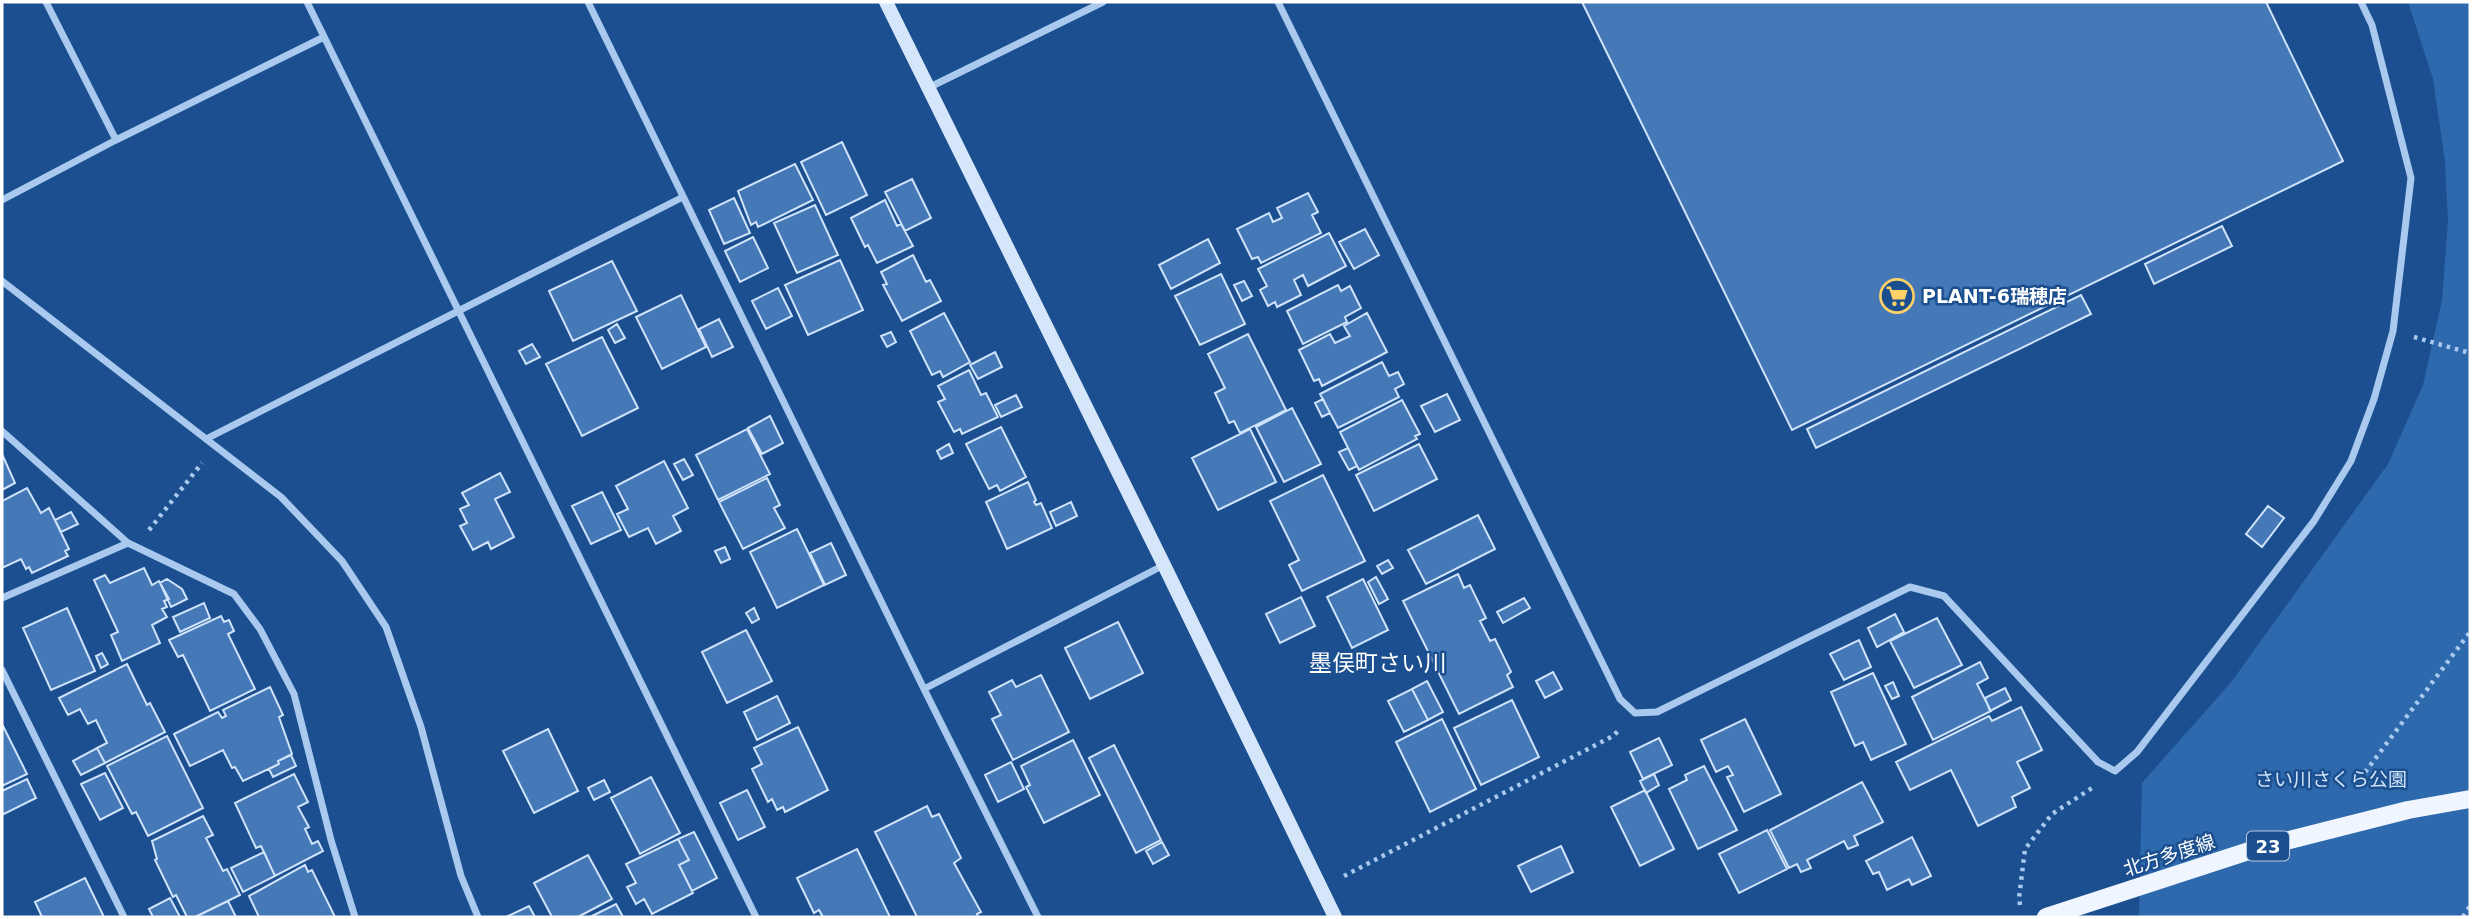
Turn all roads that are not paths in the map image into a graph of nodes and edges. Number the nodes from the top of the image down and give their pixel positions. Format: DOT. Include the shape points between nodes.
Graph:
graph roads {
  1 [pos="46,2"];
  2 [pos="307,2"];
  3 [pos="588,2"];
  4 [pos="886,2"];
  5 [pos="1103,2"];
  6 [pos="1279,2"];
  7 [pos="2361,2"];
  8 [pos="324,37"];
  9 [pos="928,88"];
  10 [pos="116,140"];
  11 [pos="683,197"];
  12 [pos="2,200"];
  13 [pos="2,281"];
  14 [pos="457,310"];
  15 [pos="2,431"];
  16 [pos="206,439"];
  17 [pos="128,542"];
  18 [pos="1164,565"];
  19 [pos="2,598"];
  20 [pos="2,670"];
  21 [pos="924,689"];
  22 [pos="2470,799"];
  23 [pos="124,917"];
  24 [pos="355,917"];
  25 [pos="478,917"];
  26 [pos="756,917"];
  27 [pos="1038,917"];
  28 [pos="1335,917"];
  29 [pos="2046,917"];
  1 -- 10 [label="street"];
  2 -- 8 [label="street"];
  3 -- 11 [label="street"];
  4 -- 9 [label="street"];
  5 -- 9 [label="street"];
  6 -- 7 [label="street" via="1620,699 1635,713 1657,712 1910,587 1944,596 2098,762 2115,771 2137,752 2314,521 2351,461 2374,399 2393,331 2411,178 2372,25"];
  8 -- 10 [label="street"];
  8 -- 14 [label="street"];
  9 -- 18 [label="street"];
  10 -- 12 [label="street"];
  11 -- 14 [label="street"];
  11 -- 21 [label="street"];
  13 -- 16 [label="street"];
  14 -- 16 [label="street"];
  14 -- 26 [label="street"];
  15 -- 17 [label="street"];
  16 -- 25 [label="street" via="281,497 342,561 386,627 421,727 461,876"];
  17 -- 19 [label="street"];
  17 -- 24 [label="street" via="234,594 260,629 294,694"];
  18 -- 21 [label="street"];
  18 -- 28 [label="street"];
  20 -- 23 [label="street"];
  21 -- 27 [label="street"];
  22 -- 29 [label="main road, 北方多度線 / 23" via="2258,848"];
}
